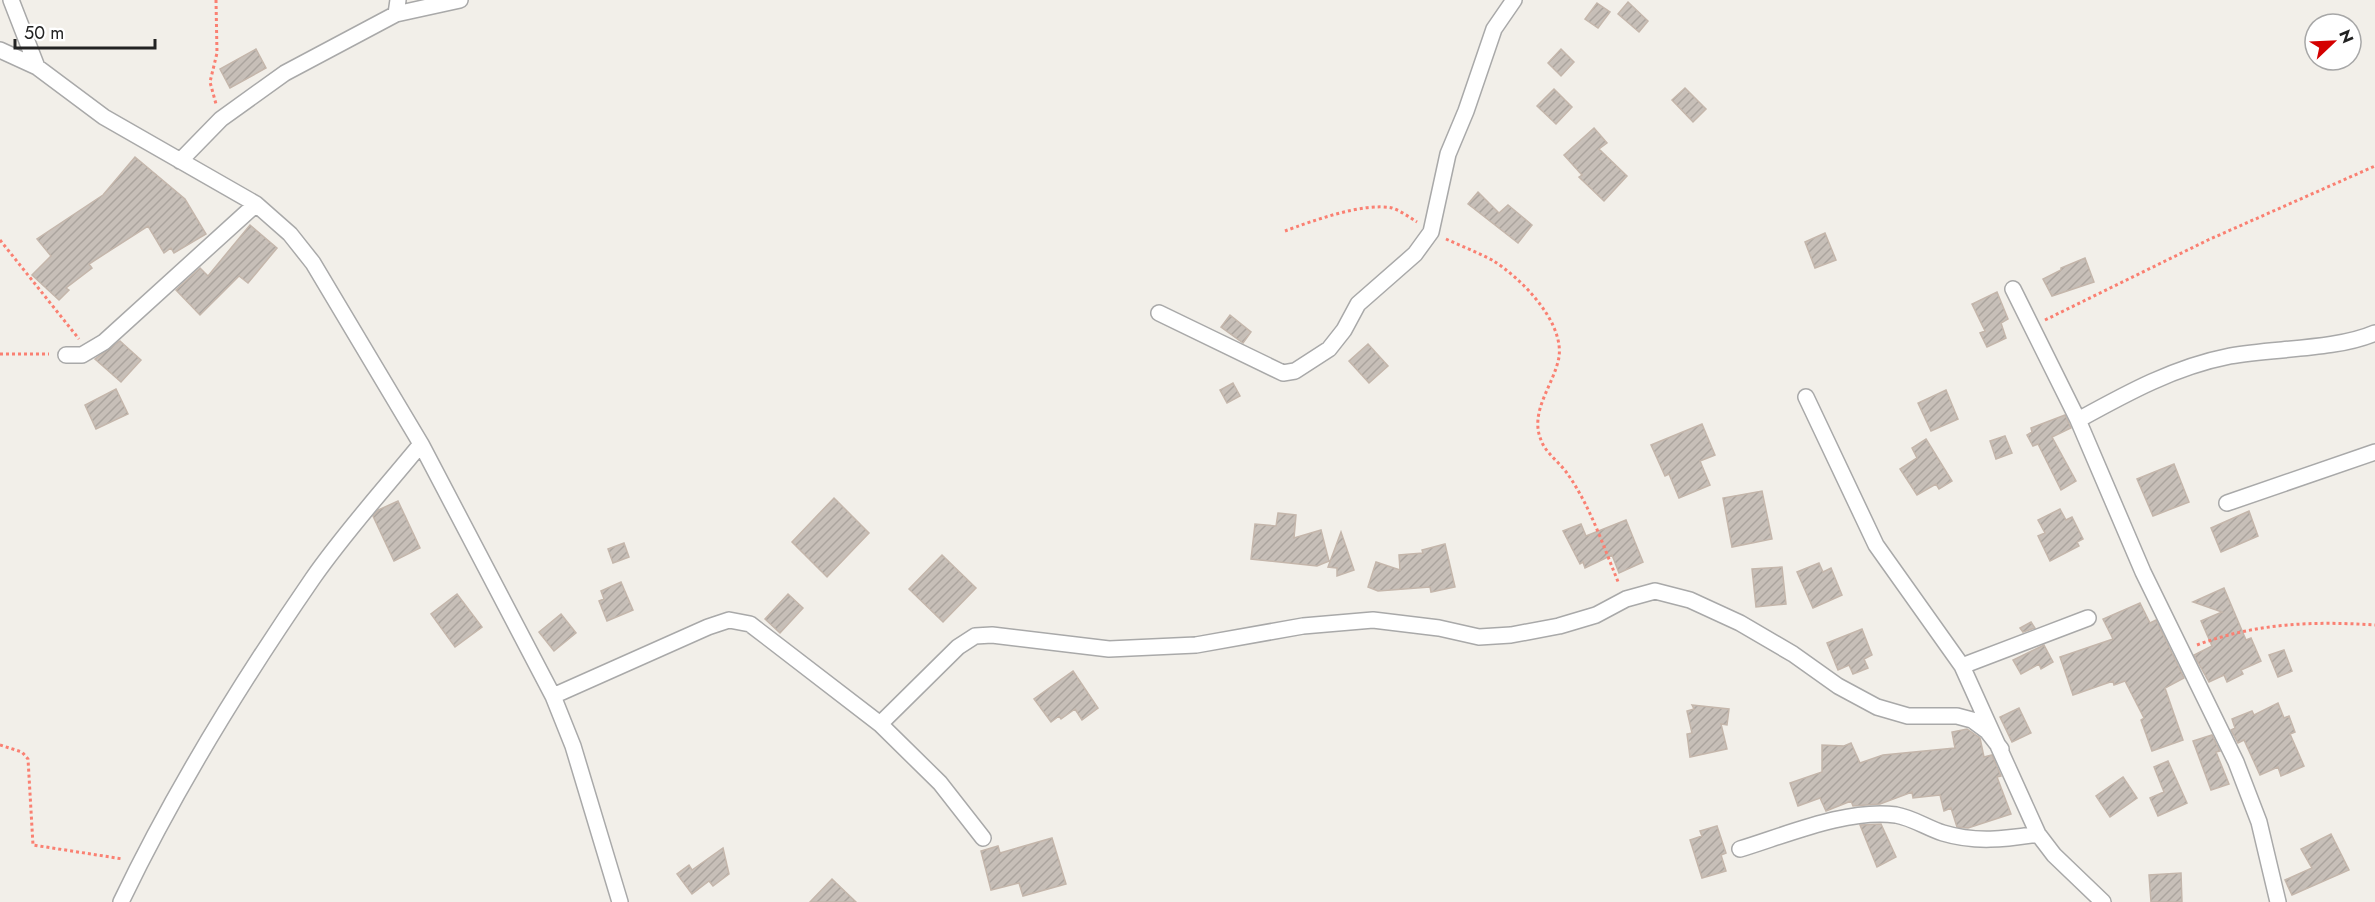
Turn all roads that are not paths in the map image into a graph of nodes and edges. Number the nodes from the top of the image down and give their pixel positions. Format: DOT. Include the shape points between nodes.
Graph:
graph roads {
  1 [pos="11,0"];
  2 [pos="460,0"];
  3 [pos="1514,0"];
  4 [pos="397,7"];
  5 [pos="0,50"];
  6 [pos="37,67"];
  7 [pos="180,161"];
  8 [pos="256,204"];
  9 [pos="2013,289"];
  10 [pos="1159,313"];
  11 [pos="2375,333"];
  12 [pos="66,355"];
  13 [pos="1806,397"];
  14 [pos="2078,420"];
  15 [pos="421,444"];
  16 [pos="2375,452"];
  17 [pos="2227,503"];
  18 [pos="2088,618"];
  19 [pos="1962,666"];
  20 [pos="554,696"];
  21 [pos="880,724"];
  22 [pos="2001,749"];
  23 [pos="2038,834"];
  24 [pos="983,838"];
  25 [pos="1740,849"];
  26 [pos="121,902"];
  27 [pos="620,902"];
  28 [pos="2103,902"];
  29 [pos="2278,902"];
  1 -- 6 [label="street"];
  2 -- 4 [label="street"];
  3 -- 10 [label="street" via="1494,29 1448,154 1431,232 1415,254 1358,304 1329,349 1295,371 1283,373"];
  4 -- 7 [label="street" via="285,73 221,118"];
  5 -- 6 [label="street"];
  6 -- 7 [label="street" via="104,117"];
  7 -- 8 [label="street"];
  8 -- 12 [label="street" via="90,352"];
  8 -- 15 [label="street" via="290,234 314,263"];
  9 -- 14 [label="street"];
  11 -- 14 [label="street" via="2345,342 2195,363"];
  13 -- 19 [label="street" via="1876,545"];
  14 -- 29 [label="street" via="2143,572 2250,796"];
  15 -- 20 [label="street"];
  15 -- 26 [label="street" via="314,577 209,741"];
  16 -- 17 [label="street"];
  18 -- 19 [label="street"];
  19 -- 22 [label="street"];
  20 -- 21 [label="street" via="729,620 750,624"];
  20 -- 27 [label="street"];
  21 -- 22 [label="street" via="958,647 975,636 1109,649 1196,645 1303,626 1372,620 1479,637 1512,635 1587,618 1626,599 1655,591 1690,600 1740,623 1877,707 1908,716 1957,716 1972,720"];
  21 -- 24 [label="street" via="940,783"];
  22 -- 23 [label="street"];
  23 -- 25 [label="street" via="2003,840 1974,839 1940,832 1898,815 1866,814"];
  23 -- 28 [label="street"];
}
